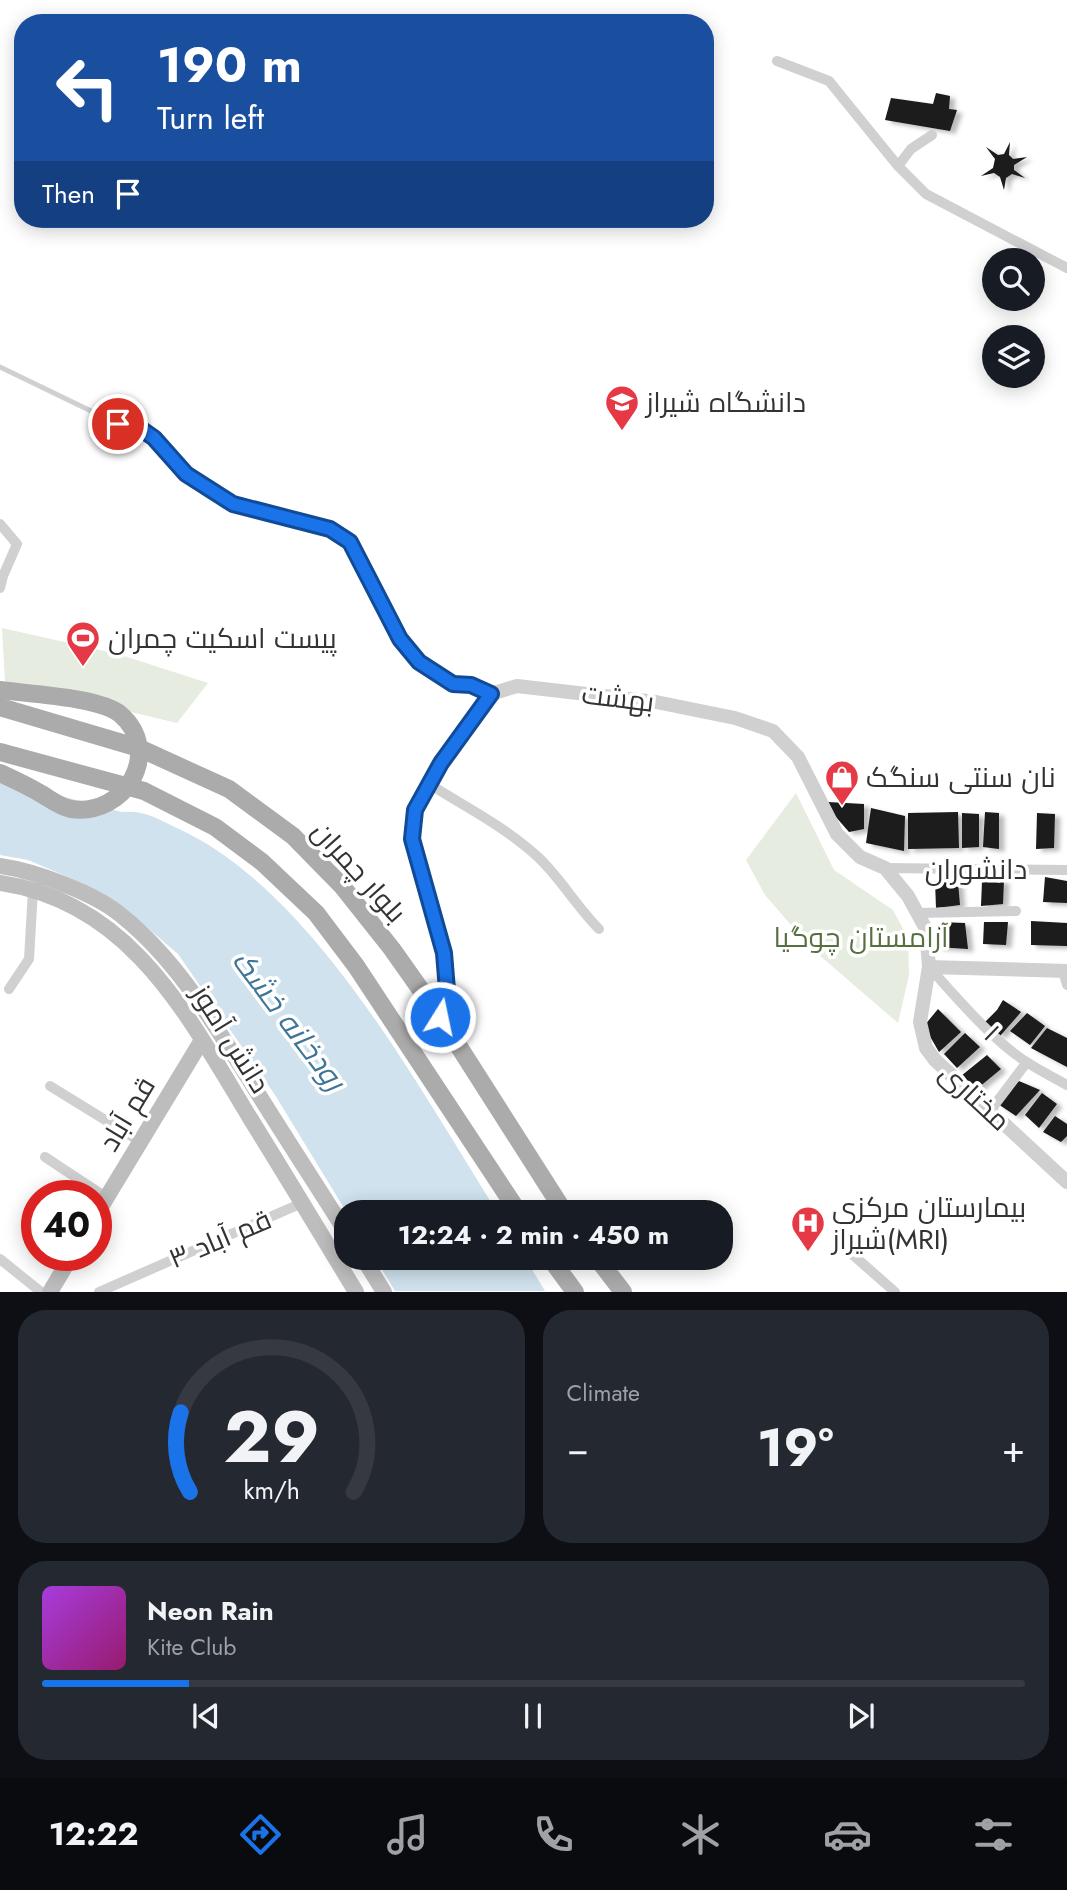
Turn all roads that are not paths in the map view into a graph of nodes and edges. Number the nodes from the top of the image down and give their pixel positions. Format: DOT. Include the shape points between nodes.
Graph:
graph roads {
  1 [pos="777,61"];
  2 [pos="932,135"];
  3 [pos="898,166"];
  4 [pos="1067,268"];
  5 [pos="0,367"];
  6 [pos="0,524"];
  7 [pos="0,588"];
  8 [pos="0,690"];
  9 [pos="491,694"];
  10 [pos="0,706"];
  11 [pos="0,752"];
  12 [pos="0,773"];
  13 [pos="429,785"];
  14 [pos="0,866"];
  15 [pos="885,869"];
  16 [pos="1067,870"];
  17 [pos="0,883"];
  18 [pos="33,890"];
  19 [pos="1016,911"];
  20 [pos="917,913"];
  21 [pos="599,929"];
  22 [pos="929,967"];
  23 [pos="1066,976"];
  24 [pos="9,989"];
  25 [pos="926,993"];
  26 [pos="440,1017"];
  27 [pos="202,1040"];
  28 [pos="1027,1062"];
  29 [pos="1067,1085"];
  30 [pos="50,1086"];
  31 [pos="990,1111"];
  32 [pos="141,1142"];
  33 [pos="45,1157"];
  34 [pos="80,1180"];
  35 [pos="1067,1182"];
  36 [pos="112,1190"];
  37 [pos="510,1200"];
  38 [pos="557,1200"];
  39 [pos="302,1203"];
  40 [pos="334,1213"];
  41 [pos="853,1255"];
  42 [pos="0,1259"];
  43 [pos="370,1270"];
  44 [pos="559,1270"];
  45 [pos="606,1270"];
  46 [pos="62,1271"];
  47 [pos="41,1292"];
  48 [pos="50,1292"];
  49 [pos="99,1292"];
  50 [pos="356,1292"];
  51 [pos="384,1292"];
  52 [pos="575,1292"];
  53 [pos="623,1292"];
  54 [pos="895,1292"];
  1 -- 3 [label="street" via="829,81"];
  2 -- 3 [label="street" via="911,149"];
  3 -- 4 [label="street" via="926,194"];
  5 -- 9 [label="lane" via="118,424 144,431 186,474 233,504 330,529 350,542 400,639 419,662 453,684 471,685"];
  6 -- 7 [label="street" via="17,544"];
  8 -- 12 [label="main road, bridge" via="92,703 119,713 137,744 138,764 132,781 119,796 89,810 68,809"];
  9 -- 13 [label="street"];
  9 -- 15 [label="street, بهشت" via="517,686 656,702 773,731 798,757 837,834 860,857"];
  10 -- 26 [label="main road, بلوار چمران" via="139,748 229,789 293,836 342,886"];
  11 -- 37 [label="main road" via="144,791 215,827 262,862 316,914 356,965"];
  13 -- 21 [label="street" via="539,858"];
  13 -- 26 [label="street" via="415,810 412,839 444,953 447,990"];
  14 -- 40 [label="main road, دانش آموز" via="76,888 120,914 156,946 220,1035"];
  15 -- 16 [label="street, دانشوران"];
  15 -- 20 [label="street, بهشت"];
  17 -- 18 [label="main road, دانش آموز"];
  18 -- 24 [label="street" via="29,959"];
  18 -- 27 [label="main road, دانش آموز" via="59,898 108,929 143,959"];
  19 -- 20 [label="street"];
  20 -- 22 [label="street, بهشت" via="926,929"];
  22 -- 23 [label="street"];
  22 -- 25 [label="street, بهشت"];
  22 -- 28 [label="street, ۱" via="960,1002"];
  25 -- 31 [label="street, مختاری" via="920,1022 926,1048"];
  26 -- 38 [label="main road, بلوار چمران"];
  27 -- 32 [label="main road, قم آباد"];
  27 -- 39 [label="main road, دانش آموز"];
  28 -- 29 [label="street, ۱"];
  28 -- 31 [label="street"];
  30 -- 32 [label="street"];
  31 -- 35 [label="street, مختاری"];
  32 -- 36 [label="main road, قم آباد"];
  33 -- 34 [label="street"];
  39 -- 49 [label="street, ۳ قم آباد"];
  39 -- 50 [label="main road, دانش آموز"];
  41 -- 54 [label="street"];
  42 -- 47 [label="street"];
  43 -- 51 [label="main road"];
  44 -- 52 [label="main road"];
  45 -- 53 [label="main road"];
  46 -- 48 [label="main road"];
}
